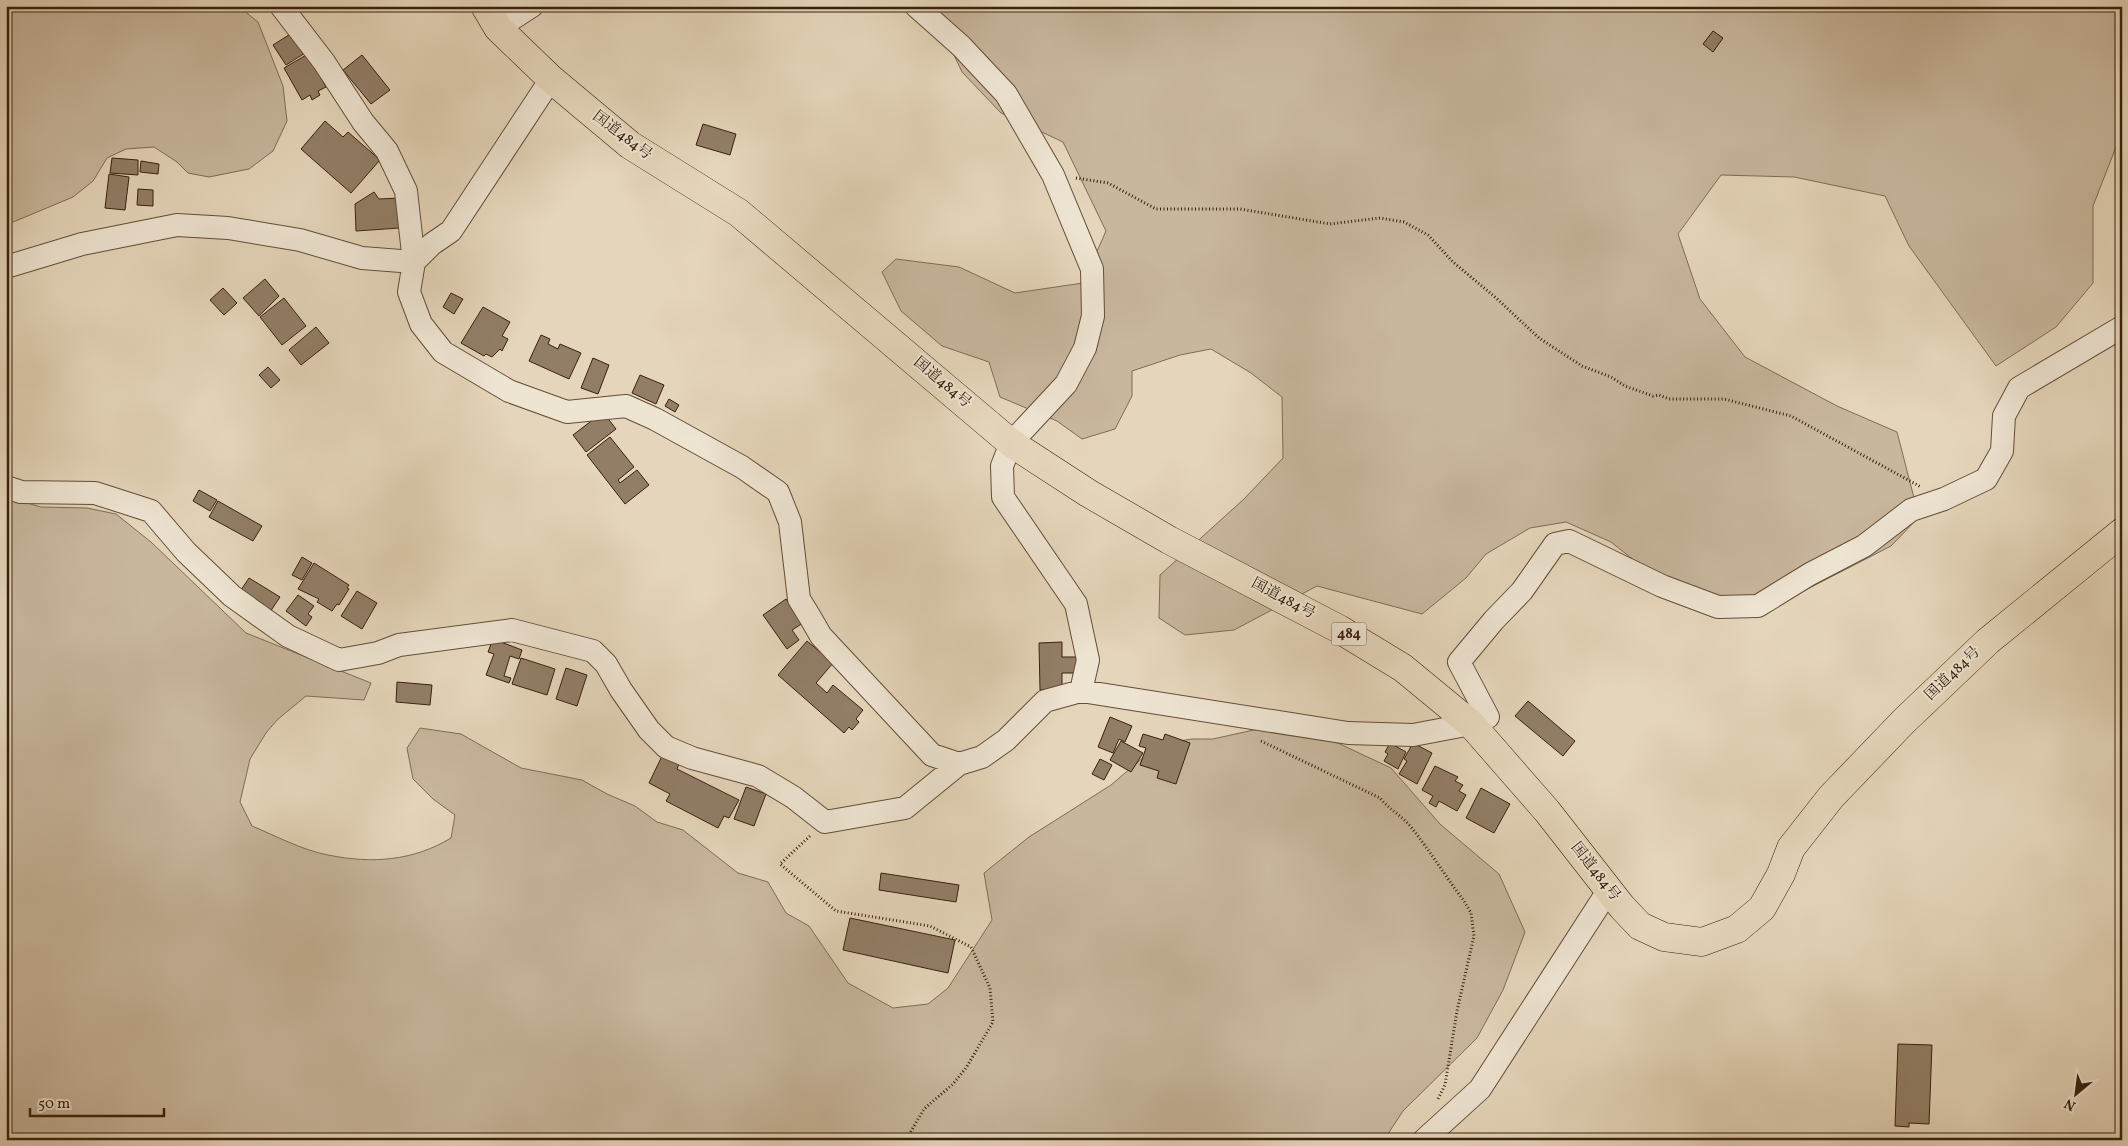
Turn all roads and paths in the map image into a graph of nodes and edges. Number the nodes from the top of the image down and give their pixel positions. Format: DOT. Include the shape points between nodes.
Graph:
graph roads {
  1 [pos="281,6"];
  2 [pos="532,6"];
  3 [pos="916,6"];
  4 [pos="492,17"];
  5 [pos="551,79"];
  6 [pos="1053,175"];
  7 [pos="414,262"];
  8 [pos="6,268"];
  9 [pos="2122,327"];
  10 [pos="1011,443"];
  11 [pos="6,488"];
  12 [pos="1944,499"];
  13 [pos="2122,532"];
  14 [pos="1082,691"];
  15 [pos="1472,724"];
  16 [pos="1260,740"];
  17 [pos="958,764"];
  18 [pos="825,822"];
  19 [pos="1608,891"];
  20 [pos="1437,1101"];
  21 [pos="1417,1138"];
  22 [pos="906,1140"];
  1 -- 7 [label="street" via="324,62 363,122 388,151 406,191"];
  2 -- 4 [label="street"];
  3 -- 6 [label="street" via="961,46 1006,94"];
  4 -- 5 [label="highway, 国道484号 / 484"];
  5 -- 7 [label="street" via="451,231"];
  5 -- 10 [label="highway, 国道484号 / 484" via="630,145 740,213"];
  6 -- 10 [label="street" via="1092,269 1093,316 1085,348 1066,384"];
  6 -- 12 [label="path" via="1108,183 1156,209 1240,209 1330,224 1380,218 1404,222 1428,235 1453,262 1539,338 1582,366 1653,396 1724,399 1791,416"];
  7 -- 8 [label="street" via="362,258 300,240 228,228 177,224 82,244"];
  7 -- 17 [label="street" via="409,292 421,324 443,352 509,391 567,412 626,406 655,418 742,467 778,492 790,522 799,599 821,636 932,755"];
  9 -- 12 [label="street" via="2019,388 2004,416 2002,451 1986,479"];
  10 -- 14 [label="street" via="1002,466 1003,498 1076,604 1088,660"];
  10 -- 15 [label="highway, 国道484号 / 484" via="1169,540 1363,642 1403,668"];
  11 -- 18 [label="street" via="21,492 96,493 151,511 186,552 232,596 288,636 339,660 378,654 399,644 512,630 593,651 606,664 649,730 666,747 692,758 758,776"];
  12 -- 15 [label="street" via="1911,510 1864,546 1758,606 1718,607 1662,586 1569,542 1555,544 1522,591 1459,662 1488,717"];
  13 -- 19 [label="highway, 国道484号 / 484" via="1988,641 1904,721 1831,797 1791,848 1762,908 1737,929 1702,942 1664,938 1640,926"];
  14 -- 15 [label="street" via="1348,733 1413,735"];
  14 -- 17 [label="street" via="1045,701 1006,740 982,758"];
  15 -- 19 [label="highway, 国道484号 / 484" via="1548,811"];
  16 -- 20 [label="path" via="1380,798 1410,826 1471,913 1474,936 1445,1085"];
  17 -- 18 [label="street" via="905,808"];
  18 -- 22 [label="path" via="780,864 836,911 930,926 971,947 990,988 993,1022 966,1068 953,1084 924,1108"];
  19 -- 21 [label="street" via="1480,1089"];
}
